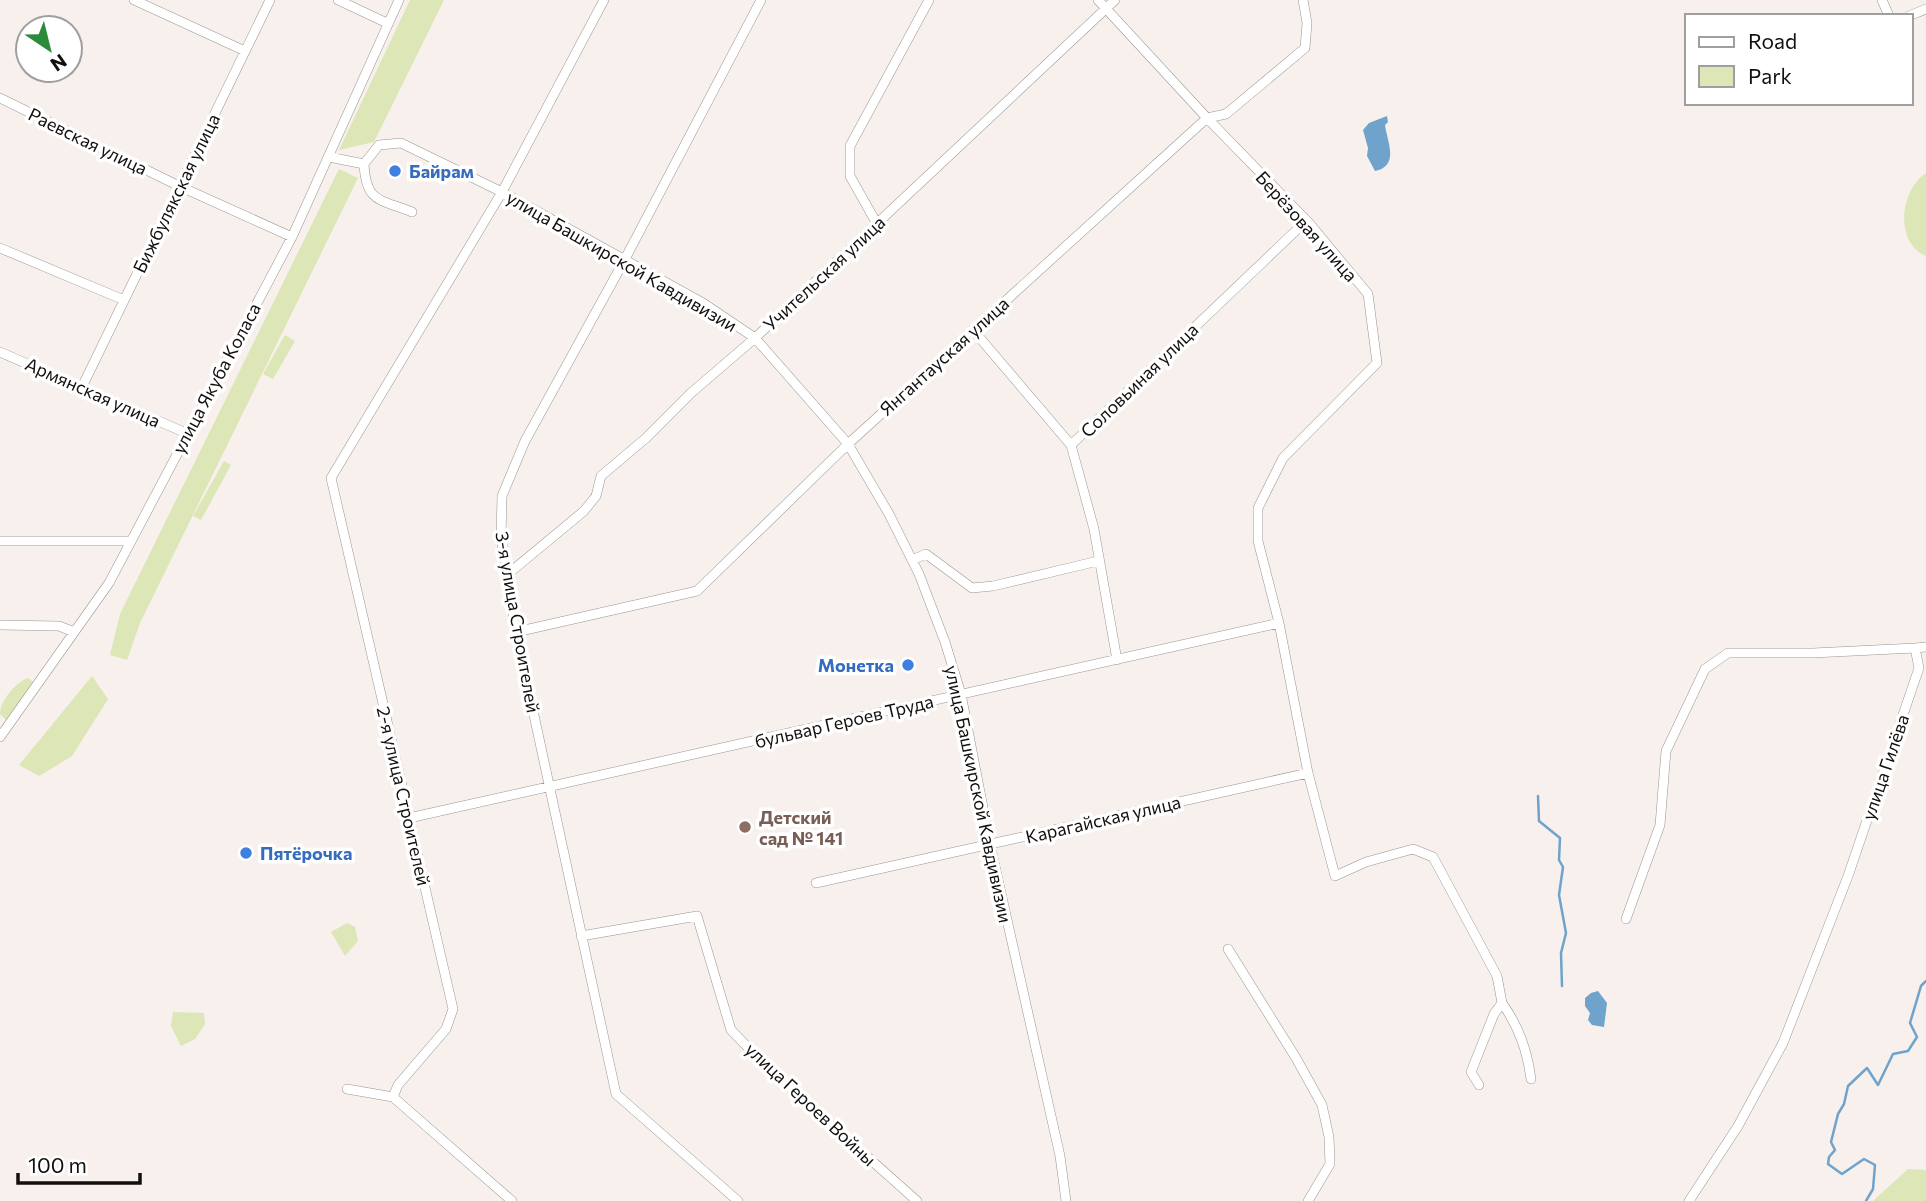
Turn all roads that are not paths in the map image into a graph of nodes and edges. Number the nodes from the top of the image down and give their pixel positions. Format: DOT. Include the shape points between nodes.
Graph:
graph roads {
  1 [pos="134,0"];
  2 [pos="270,0"];
  3 [pos="338,0"];
  4 [pos="399,0"];
  5 [pos="604,0"];
  6 [pos="761,0"];
  7 [pos="929,0"];
  8 [pos="1098,0"];
  9 [pos="1115,0"];
  10 [pos="1303,0"];
  11 [pos="1107,10"];
  12 [pos="387,23"];
  13 [pos="245,51"];
  14 [pos="0,97"];
  15 [pos="1207,118"];
  16 [pos="328,157"];
  17 [pos="364,164"];
  18 [pos="179,186"];
  19 [pos="502,192"];
  20 [pos="412,212"];
  21 [pos="1306,221"];
  22 [pos="877,224"];
  23 [pos="292,237"];
  24 [pos="0,248"];
  25 [pos="625,259"];
  26 [pos="124,300"];
  27 [pos="973,330"];
  28 [pos="755,338"];
  29 [pos="0,352"];
  30 [pos="82,387"];
  31 [pos="186,433"];
  32 [pos="848,444"];
  33 [pos="1071,445"];
  34 [pos="0,541"];
  35 [pos="130,541"];
  36 [pos="912,560"];
  37 [pos="1098,561"];
  38 [pos="508,574"];
  39 [pos="1279,623"];
  40 [pos="0,625"];
  41 [pos="74,632"];
  42 [pos="516,632"];
  43 [pos="1926,647"];
  44 [pos="1914,648"];
  45 [pos="1117,660"];
  46 [pos="961,694"];
  47 [pos="0,737"];
  48 [pos="1308,773"];
  49 [pos="549,787"];
  50 [pos="409,818"];
  51 [pos="990,844"];
  52 [pos="816,883"];
  53 [pos="1626,919"];
  54 [pos="581,936"];
  55 [pos="1228,949"];
  56 [pos="1502,1003"];
  57 [pos="1531,1079"];
  58 [pos="1479,1085"];
  59 [pos="347,1089"];
  60 [pos="393,1097"];
  61 [pos="512,1201"];
  62 [pos="738,1201"];
  63 [pos="918,1201"];
  64 [pos="1066,1201"];
  65 [pos="1308,1201"];
  66 [pos="1689,1201"];
  1 -- 13 [label="street"];
  2 -- 13 [label="street, Бижбулякская улица"];
  3 -- 12 [label="street"];
  4 -- 12 [label="street, улица Якуба Коласа"];
  5 -- 19 [label="street"];
  6 -- 25 [label="street, 3-я улица Строителей"];
  7 -- 22 [label="street" via="850,146 850,176"];
  8 -- 11 [label="street, Берёзовая улица"];
  9 -- 11 [label="street, Учительская улица"];
  10 -- 15 [label="street, Янгантауская улица" via="1305,48 1226,114"];
  11 -- 15 [label="street, Берёзовая улица"];
  11 -- 22 [label="street, Учительская улица"];
  12 -- 16 [label="street, улица Якуба Коласа"];
  13 -- 18 [label="street, Бижбулякская улица"];
  14 -- 18 [label="street, Раевская улица"];
  15 -- 21 [label="street, Берёзовая улица"];
  15 -- 27 [label="street, Янгантауская улица"];
  16 -- 17 [label="street"];
  16 -- 23 [label="street, улица Якуба Коласа"];
  17 -- 19 [label="street, улица Башкирской Кавдивизии" via="379,145 401,143"];
  17 -- 20 [label="street" via="365,185 373,196"];
  18 -- 23 [label="street, Раевская улица"];
  18 -- 26 [label="street, Бижбулякская улица"];
  19 -- 25 [label="street, улица Башкирской Кавдивизии"];
  19 -- 50 [label="street, 2-я улица Строителей" via="331,478"];
  21 -- 33 [label="street, Соловьиная улица"];
  21 -- 39 [label="street, Берёзовая улица" via="1368,294 1377,363 1283,458 1258,508 1258,541"];
  22 -- 28 [label="street, Учительская улица"];
  23 -- 31 [label="street, улица Якуба Коласа"];
  24 -- 26 [label="street"];
  25 -- 28 [label="street, улица Башкирской Кавдивизии"];
  25 -- 38 [label="street, 3-я улица Строителей" via="525,441 502,496 501,537"];
  26 -- 30 [label="street, Бижбулякская улица"];
  27 -- 32 [label="street, Янгантауская улица"];
  27 -- 33 [label="street"];
  28 -- 32 [label="street, улица Башкирской Кавдивизии"];
  28 -- 38 [label="street, Учительская улица" via="601,476 596,496 584,511"];
  29 -- 30 [label="street, Армянская улица"];
  30 -- 31 [label="street, Армянская улица"];
  31 -- 35 [label="street, улица Якуба Коласа"];
  32 -- 36 [label="street, улица Башкирской Кавдивизии"];
  32 -- 42 [label="street, Янгантауская улица" via="697,591"];
  33 -- 37 [label="street, Соловьиная улица"];
  34 -- 35 [label="street"];
  35 -- 41 [label="street, улица Якуба Коласа"];
  36 -- 37 [label="street" via="926,554 972,588"];
  36 -- 46 [label="street, улица Башкирской Кавдивизии"];
  37 -- 45 [label="street, Соловьиная улица"];
  38 -- 42 [label="street, 3-я улица Строителей"];
  39 -- 45 [label="street, бульвар Героев Труда"];
  39 -- 48 [label="street, Берёзовая улица"];
  40 -- 41 [label="street" via="59,626"];
  41 -- 47 [label="street, улица Якуба Коласа"];
  42 -- 49 [label="street, 3-я улица Строителей"];
  43 -- 44 [label="street"];
  44 -- 53 [label="street" via="1728,653 1705,668 1666,751 1660,825"];
  44 -- 66 [label="street, улица Гилёва" via="1919,667 1848,876 1783,1043 1738,1126"];
  45 -- 46 [label="street, бульвар Героев Труда"];
  46 -- 49 [label="street, бульвар Героев Труда"];
  46 -- 51 [label="street, улица Башкирской Кавдивизии"];
  48 -- 51 [label="street, Карагайская улица"];
  48 -- 56 [label="street, Берёзовая улица" via="1335,876 1413,849 1433,858 1497,976"];
  49 -- 50 [label="street, бульвар Героев Труда"];
  49 -- 54 [label="street, 3-я улица Строителей"];
  50 -- 60 [label="street, 2-я улица Строителей" via="453,1009 446,1029"];
  51 -- 52 [label="street, Карагайская улица"];
  51 -- 64 [label="street, улица Башкирской Кавдивизии"];
  54 -- 62 [label="street, 3-я улица Строителей" via="615,1094"];
  54 -- 63 [label="street, улица Героев Войны" via="697,916 731,1030"];
  55 -- 65 [label="street" via="1322,1105 1330,1164"];
  56 -- 57 [label="street" via="1527,1051"];
  56 -- 58 [label="street" via="1471,1072"];
  59 -- 60 [label="street"];
  60 -- 61 [label="street"];
}
